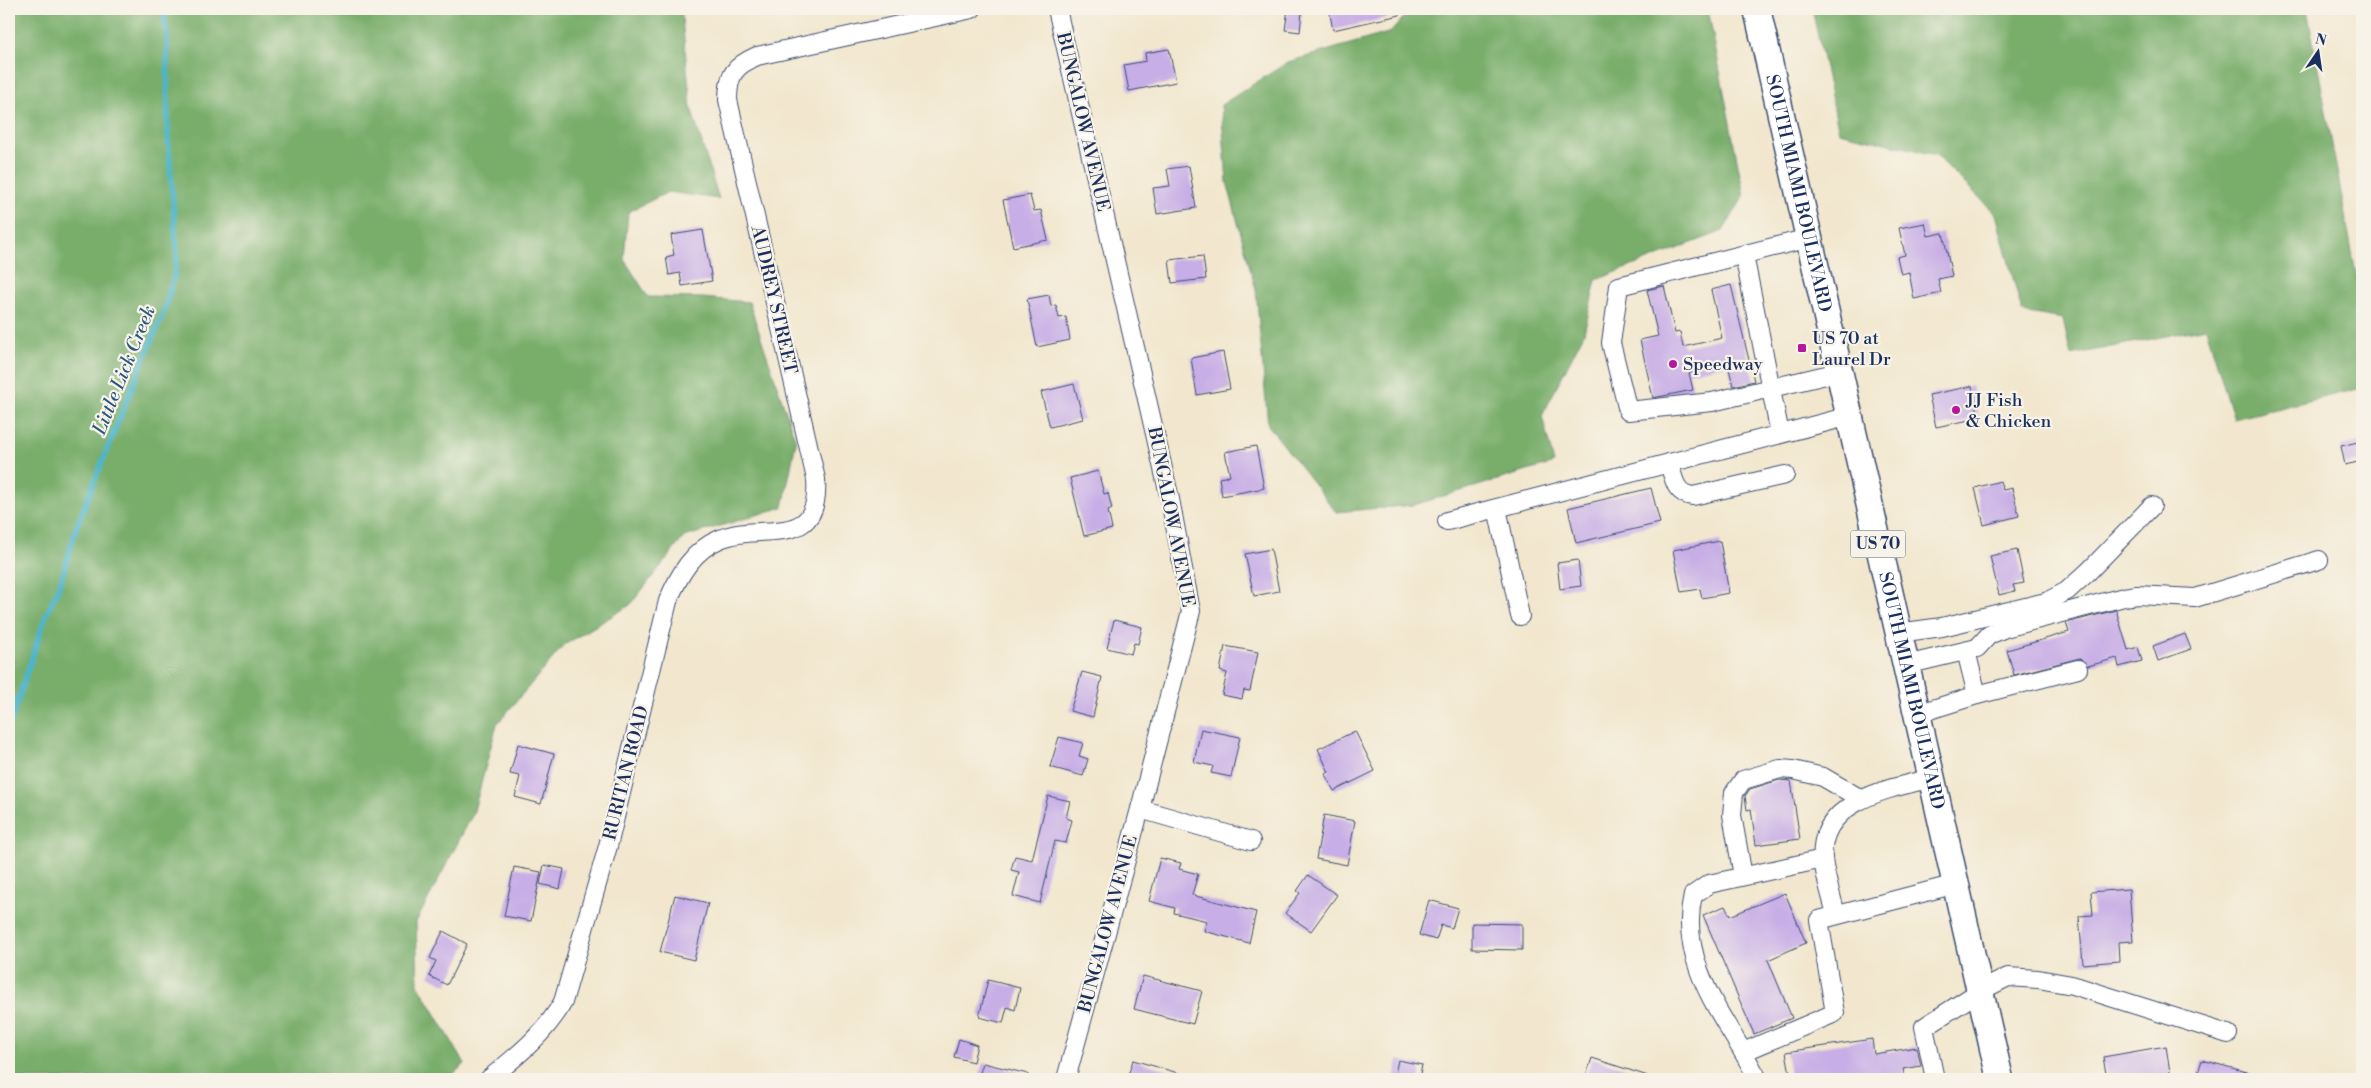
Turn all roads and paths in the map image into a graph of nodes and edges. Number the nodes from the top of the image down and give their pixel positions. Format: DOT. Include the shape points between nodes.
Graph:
graph roads {
  1 [pos="972,9"];
  2 [pos="1057,9"];
  3 [pos="1757,9"];
  4 [pos="1809,238"];
  5 [pos="1744,255"];
  6 [pos="1840,372"];
  7 [pos="1770,388"];
  8 [pos="1850,416"];
  9 [pos="1780,434"];
  10 [pos="1669,463"];
  11 [pos="1785,475"];
  12 [pos="2152,506"];
  13 [pos="1497,508"];
  14 [pos="1448,521"];
  15 [pos="804,525"];
  16 [pos="2319,560"];
  17 [pos="1520,616"];
  18 [pos="1898,633"];
  19 [pos="1966,650"];
  20 [pos="1906,665"];
  21 [pos="2078,669"];
  22 [pos="1977,695"];
  23 [pos="1917,714"];
  24 [pos="1932,778"];
  25 [pos="1861,799"];
  26 [pos="1140,809"];
  27 [pos="1251,841"];
  28 [pos="1823,859"];
  29 [pos="1743,876"];
  30 [pos="1956,884"];
  31 [pos="1836,915"];
  32 [pos="1980,991"];
  33 [pos="2228,1034"];
  34 [pos="1743,1052"];
  35 [pos="489,1079"];
  36 [pos="1066,1079"];
  37 [pos="1758,1079"];
  38 [pos="1935,1079"];
  39 [pos="2000,1079"];
  1 -- 15 [label="street, AUDREY STREET" via="757,56 742,62 728,86 728,100 816,480 816,505"];
  2 -- 26 [label="street, BUNGALOW AVENUE" via="1170,499 1191,611"];
  3 -- 4 [label="highway, SOUTH MIAMI BOULEVARD / US 70"];
  4 -- 5 [label="street"];
  4 -- 6 [label="highway, SOUTH MIAMI BOULEVARD / US 70"];
  5 -- 7 [label="street"];
  5 -- 7 [label="street" via="1619,286 1611,343 1628,411 1712,402"];
  6 -- 7 [label="street"];
  6 -- 8 [label="highway, SOUTH MIAMI BOULEVARD / US 70"];
  7 -- 9 [label="street"];
  8 -- 9 [label="street"];
  8 -- 18 [label="highway, SOUTH MIAMI BOULEVARD / US 70"];
  9 -- 10 [label="street"];
  10 -- 11 [label="street" via="1678,491 1683,495 1693,496"];
  10 -- 13 [label="street"];
  12 -- 18 [label="street" via="2074,584 2046,602 1942,627"];
  13 -- 14 [label="street"];
  13 -- 17 [label="street"];
  15 -- 35 [label="street, RURITAN ROAD" via="721,538 701,549 678,578 668,601 608,846 563,1002 554,1019 537,1038"];
  16 -- 19 [label="street" via="2195,598 2137,595 2023,623 1989,635 1977,648"];
  18 -- 20 [label="highway, SOUTH MIAMI BOULEVARD / US 70"];
  19 -- 20 [label="street"];
  19 -- 22 [label="street"];
  20 -- 23 [label="highway, SOUTH MIAMI BOULEVARD / US 70"];
  21 -- 22 [label="street"];
  22 -- 23 [label="street"];
  23 -- 24 [label="highway, SOUTH MIAMI BOULEVARD / US 70"];
  24 -- 25 [label="street"];
  24 -- 30 [label="highway, SOUTH MIAMI BOULEVARD / US 70"];
  25 -- 28 [label="street" via="1842,812 1827,832"];
  25 -- 29 [label="street" via="1823,777 1793,770 1780,769 1743,780 1734,793 1732,815"];
  26 -- 27 [label="street"];
  26 -- 36 [label="street, BUNGALOW AVENUE"];
  28 -- 29 [label="street"];
  28 -- 31 [label="street"];
  29 -- 34 [label="street" via="1699,889 1693,895 1690,908 1695,962 1704,985"];
  30 -- 31 [label="street"];
  30 -- 32 [label="highway, SOUTH MIAMI BOULEVARD / US 70"];
  31 -- 34 [label="street" via="1819,920 1835,1013"];
  32 -- 33 [label="street" via="2008,978 2038,979 2072,985"];
  32 -- 38 [label="street" via="1924,1027"];
  32 -- 39 [label="highway, SOUTH MIAMI BOULEVARD / US 70"];
  34 -- 37 [label="street"];
}
